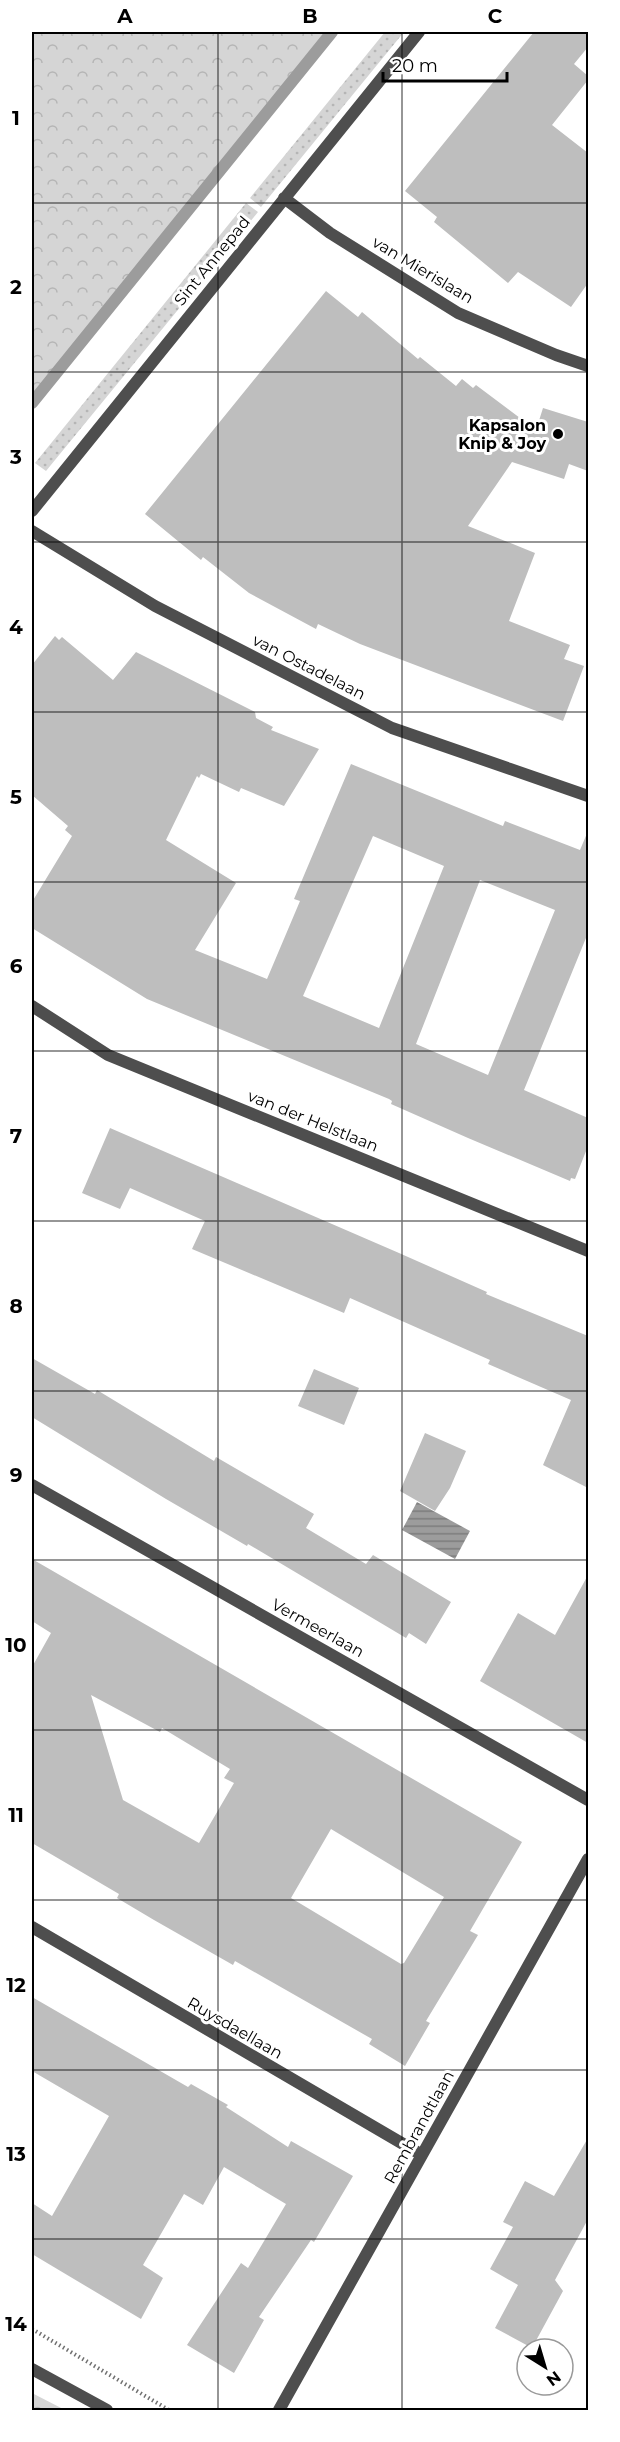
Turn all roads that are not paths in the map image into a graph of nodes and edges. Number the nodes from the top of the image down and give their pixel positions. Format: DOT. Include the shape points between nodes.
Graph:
graph roads {
  1 [pos="419,32"];
  2 [pos="284,198"];
  3 [pos="588,366"];
  4 [pos="32,511"];
  5 [pos="32,531"];
  6 [pos="588,796"];
  7 [pos="32,1006"];
  8 [pos="588,1251"];
  9 [pos="32,1485"];
  10 [pos="588,1800"];
  11 [pos="588,1859"];
  12 [pos="32,1927"];
  13 [pos="422,2155"];
  14 [pos="32,2369"];
  15 [pos="107,2410"];
  16 [pos="279,2410"];
  1 -- 2 [label="street, Sint Annepad"];
  2 -- 3 [label="street, van Mierislaan" via="330,233 458,313"];
  2 -- 4 [label="street, Sint Annepad"];
  5 -- 6 [label="street, van Ostadelaan" via="155,606 392,728"];
  7 -- 8 [label="street, van der Helstlaan" via="108,1055"];
  9 -- 10 [label="street, Vermeerlaan"];
  11 -- 13 [label="street, Rembrandtlaan"];
  12 -- 13 [label="street, Ruysdaellaan"];
  13 -- 16 [label="street, Rembrandtlaan"];
  14 -- 15 [label="street"];
}
